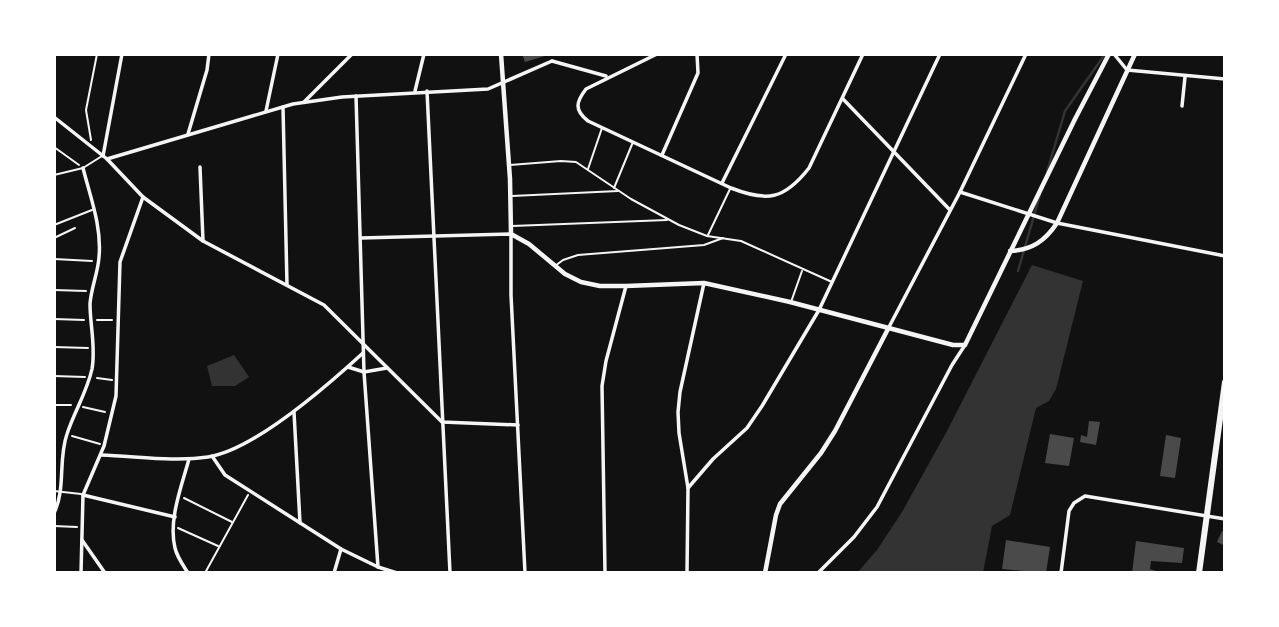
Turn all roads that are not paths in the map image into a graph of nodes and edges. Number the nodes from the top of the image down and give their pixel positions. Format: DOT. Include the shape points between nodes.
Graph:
graph roads {
  1 [pos="122,54"];
  2 [pos="209,54"];
  3 [pos="278,54"];
  4 [pos="352,54"];
  5 [pos="424,54"];
  6 [pos="501,54"];
  7 [pos="550,54"];
  8 [pos="657,54"];
  9 [pos="697,54"];
  10 [pos="786,54"];
  11 [pos="863,54"];
  12 [pos="940,54"];
  13 [pos="1026,54"];
  14 [pos="1111,54"];
  15 [pos="1135,54"];
  16 [pos="552,61"];
  17 [pos="1127,70"];
  18 [pos="608,77"];
  19 [pos="1185,77"];
  20 [pos="1225,79"];
  21 [pos="503,82"];
  22 [pos="427,91"];
  23 [pos="415,92"];
  24 [pos="356,96"];
  25 [pos="843,99"];
  26 [pos="304,102"];
  27 [pos="1182,106"];
  28 [pos="283,107"];
  29 [pos="266,111"];
  30 [pos="54,117"];
  31 [pos="603,127"];
  32 [pos="188,134"];
  33 [pos="633,141"];
  34 [pos="894,152"];
  35 [pos="662,155"];
  36 [pos="105,158"];
  37 [pos="509,165"];
  38 [pos="200,167"];
  39 [pos="83,168"];
  40 [pos="588,169"];
  41 [pos="54,175"];
  42 [pos="722,183"];
  43 [pos="614,188"];
  44 [pos="731,188"];
  45 [pos="618,191"];
  46 [pos="960,192"];
  47 [pos="511,196"];
  48 [pos="143,197"];
  49 [pos="94,209"];
  50 [pos="950,210"];
  51 [pos="1029,214"];
  52 [pos="671,220"];
  53 [pos="1057,223"];
  54 [pos="54,225"];
  55 [pos="511,226"];
  56 [pos="75,228"];
  57 [pos="511,234"];
  58 [pos="434,236"];
  59 [pos="707,236"];
  60 [pos="724,237"];
  61 [pos="54,238"];
  62 [pos="361,238"];
  63 [pos="203,241"];
  64 [pos="1010,251"];
  65 [pos="1225,256"];
  66 [pos="555,267"];
  67 [pos="802,270"];
  68 [pos="833,282"];
  69 [pos="705,283"];
  70 [pos="287,285"];
  71 [pos="626,286"];
  72 [pos="790,302"];
  73 [pos="818,310"];
  74 [pos="888,329"];
  75 [pos="363,343"];
  76 [pos="965,345"];
  77 [pos="363,353"];
  78 [pos="348,367"];
  79 [pos="388,368"];
  80 [pos="364,372"];
  81 [pos="1225,382"];
  82 [pos="294,412"];
  83 [pos="442,422"];
  84 [pos="518,425"];
  85 [pos="1222,430"];
  86 [pos="100,455"];
  87 [pos="212,456"];
  88 [pos="189,458"];
  89 [pos="54,462"];
  90 [pos="61,462"];
  91 [pos="688,488"];
  92 [pos="54,491"];
  93 [pos="61,491"];
  94 [pos="83,495"];
  95 [pos="54,513"];
  96 [pos="1208,515"];
  97 [pos="175,517"];
  98 [pos="1225,519"];
  99 [pos="300,523"];
  100 [pos="82,539"];
  101 [pos="341,549"];
  102 [pos="379,567"];
  103 [pos="81,573"];
  104 [pos="105,573"];
  105 [pos="188,573"];
  106 [pos="334,573"];
  107 [pos="397,573"];
  108 [pos="450,573"];
  109 [pos="525,573"];
  110 [pos="605,573"];
  111 [pos="687,573"];
  112 [pos="765,573"];
  113 [pos="818,573"];
  114 [pos="1061,573"];
  115 [pos="1199,573"];
  1 -- 36 [label="street"];
  2 -- 32 [label="street"];
  3 -- 29 [label="street"];
  4 -- 26 [label="street"];
  5 -- 23 [label="street"];
  6 -- 21 [label="street"];
  7 -- 16 [label="street"];
  8 -- 18 [label="street"];
  9 -- 35 [label="street" via="698,73"];
  10 -- 42 [label="street"];
  11 -- 25 [label="street"];
  12 -- 34 [label="street"];
  13 -- 46 [label="street"];
  14 -- 17 [label="street"];
  14 -- 51 [label="street"];
  15 -- 17 [label="street"];
  16 -- 18 [label="street"];
  16 -- 21 [label="street"];
  17 -- 19 [label="street"];
  17 -- 53 [label="street"];
  18 -- 31 [label="street" via="586,89 577,107 580,114"];
  19 -- 20 [label="street"];
  19 -- 27 [label="street"];
  21 -- 22 [label="street" via="488,89"];
  21 -- 37 [label="street"];
  22 -- 23 [label="street"];
  22 -- 58 [label="street"];
  23 -- 24 [label="street"];
  24 -- 26 [label="street"];
  24 -- 62 [label="street"];
  25 -- 34 [label="street"];
  25 -- 44 [label="street" via="798,182 764,197"];
  26 -- 28 [label="street"];
  28 -- 29 [label="street"];
  28 -- 70 [label="street"];
  29 -- 32 [label="street"];
  30 -- 36 [label="street"];
  31 -- 33 [label="street"];
  31 -- 40 [label="lane"];
  32 -- 36 [label="street"];
  33 -- 35 [label="street"];
  33 -- 43 [label="lane"];
  34 -- 50 [label="street"];
  34 -- 68 [label="street"];
  35 -- 42 [label="street"];
  36 -- 39 [label="lane"];
  36 -- 48 [label="street"];
  37 -- 40 [label="lane" via="569,160"];
  37 -- 47 [label="street"];
  38 -- 63 [label="street"];
  39 -- 41 [label="lane"];
  39 -- 49 [label="street"];
  40 -- 43 [label="lane"];
  42 -- 44 [label="street"];
  43 -- 45 [label="lane"];
  44 -- 59 [label="lane"];
  45 -- 47 [label="lane"];
  45 -- 52 [label="lane"];
  46 -- 50 [label="street"];
  46 -- 51 [label="street"];
  47 -- 55 [label="street"];
  48 -- 63 [label="street"];
  48 -- 86 [label="street" via="120,262 116,396"];
  49 -- 54 [label="lane"];
  49 -- 90 [label="street" via="100,246 91,291 93,348 89,377 66,434"];
  50 -- 74 [label="street"];
  51 -- 53 [label="street"];
  51 -- 64 [label="street"];
  52 -- 55 [label="lane"];
  52 -- 59 [label="lane"];
  53 -- 64 [label="street" via="1042,242"];
  53 -- 65 [label="street"];
  55 -- 57 [label="street"];
  56 -- 61 [label="lane"];
  57 -- 58 [label="street"];
  57 -- 66 [label="street"];
  57 -- 84 [label="street"];
  58 -- 62 [label="street"];
  58 -- 83 [label="street"];
  59 -- 60 [label="lane"];
  60 -- 66 [label="lane" via="704,245 578,255"];
  60 -- 67 [label="lane"];
  62 -- 75 [label="street"];
  63 -- 70 [label="street"];
  64 -- 76 [label="street"];
  66 -- 71 [label="street" via="581,282"];
  67 -- 68 [label="lane"];
  67 -- 72 [label="lane"];
  68 -- 73 [label="street"];
  69 -- 71 [label="street"];
  69 -- 72 [label="street"];
  69 -- 91 [label="street" via="680,392 679,433"];
  70 -- 75 [label="street" via="324,304"];
  71 -- 110 [label="street" via="602,386"];
  72 -- 73 [label="street"];
  73 -- 74 [label="street"];
  73 -- 91 [label="street" via="747,428"];
  74 -- 76 [label="street" via="945,345"];
  74 -- 112 [label="street" via="835,431 780,504"];
  75 -- 77 [label="street"];
  75 -- 79 [label="street"];
  76 -- 113 [label="street" via="877,507"];
  77 -- 78 [label="street"];
  77 -- 80 [label="street"];
  78 -- 80 [label="street"];
  78 -- 82 [label="street"];
  79 -- 80 [label="street"];
  79 -- 83 [label="street"];
  80 -- 102 [label="street"];
  81 -- 85 [label="main road"];
  82 -- 87 [label="street"];
  82 -- 99 [label="street"];
  83 -- 84 [label="street"];
  83 -- 108 [label="street"];
  84 -- 109 [label="street"];
  85 -- 96 [label="main road"];
  86 -- 88 [label="street"];
  86 -- 94 [label="street"];
  87 -- 88 [label="street"];
  87 -- 99 [label="street" via="225,475"];
  88 -- 97 [label="street"];
  89 -- 90 [label="lane"];
  90 -- 93 [label="street"];
  91 -- 111 [label="street"];
  92 -- 93 [label="lane"];
  93 -- 94 [label="lane"];
  93 -- 95 [label="street"];
  94 -- 97 [label="street"];
  94 -- 100 [label="street"];
  96 -- 98 [label="street"];
  96 -- 114 [label="street" via="1085,496 1069,511"];
  96 -- 115 [label="main road"];
  97 -- 105 [label="street" via="175,549"];
  99 -- 101 [label="street"];
  100 -- 103 [label="street"];
  100 -- 104 [label="street"];
  101 -- 102 [label="street"];
  101 -- 106 [label="street"];
  102 -- 107 [label="street"];
}
